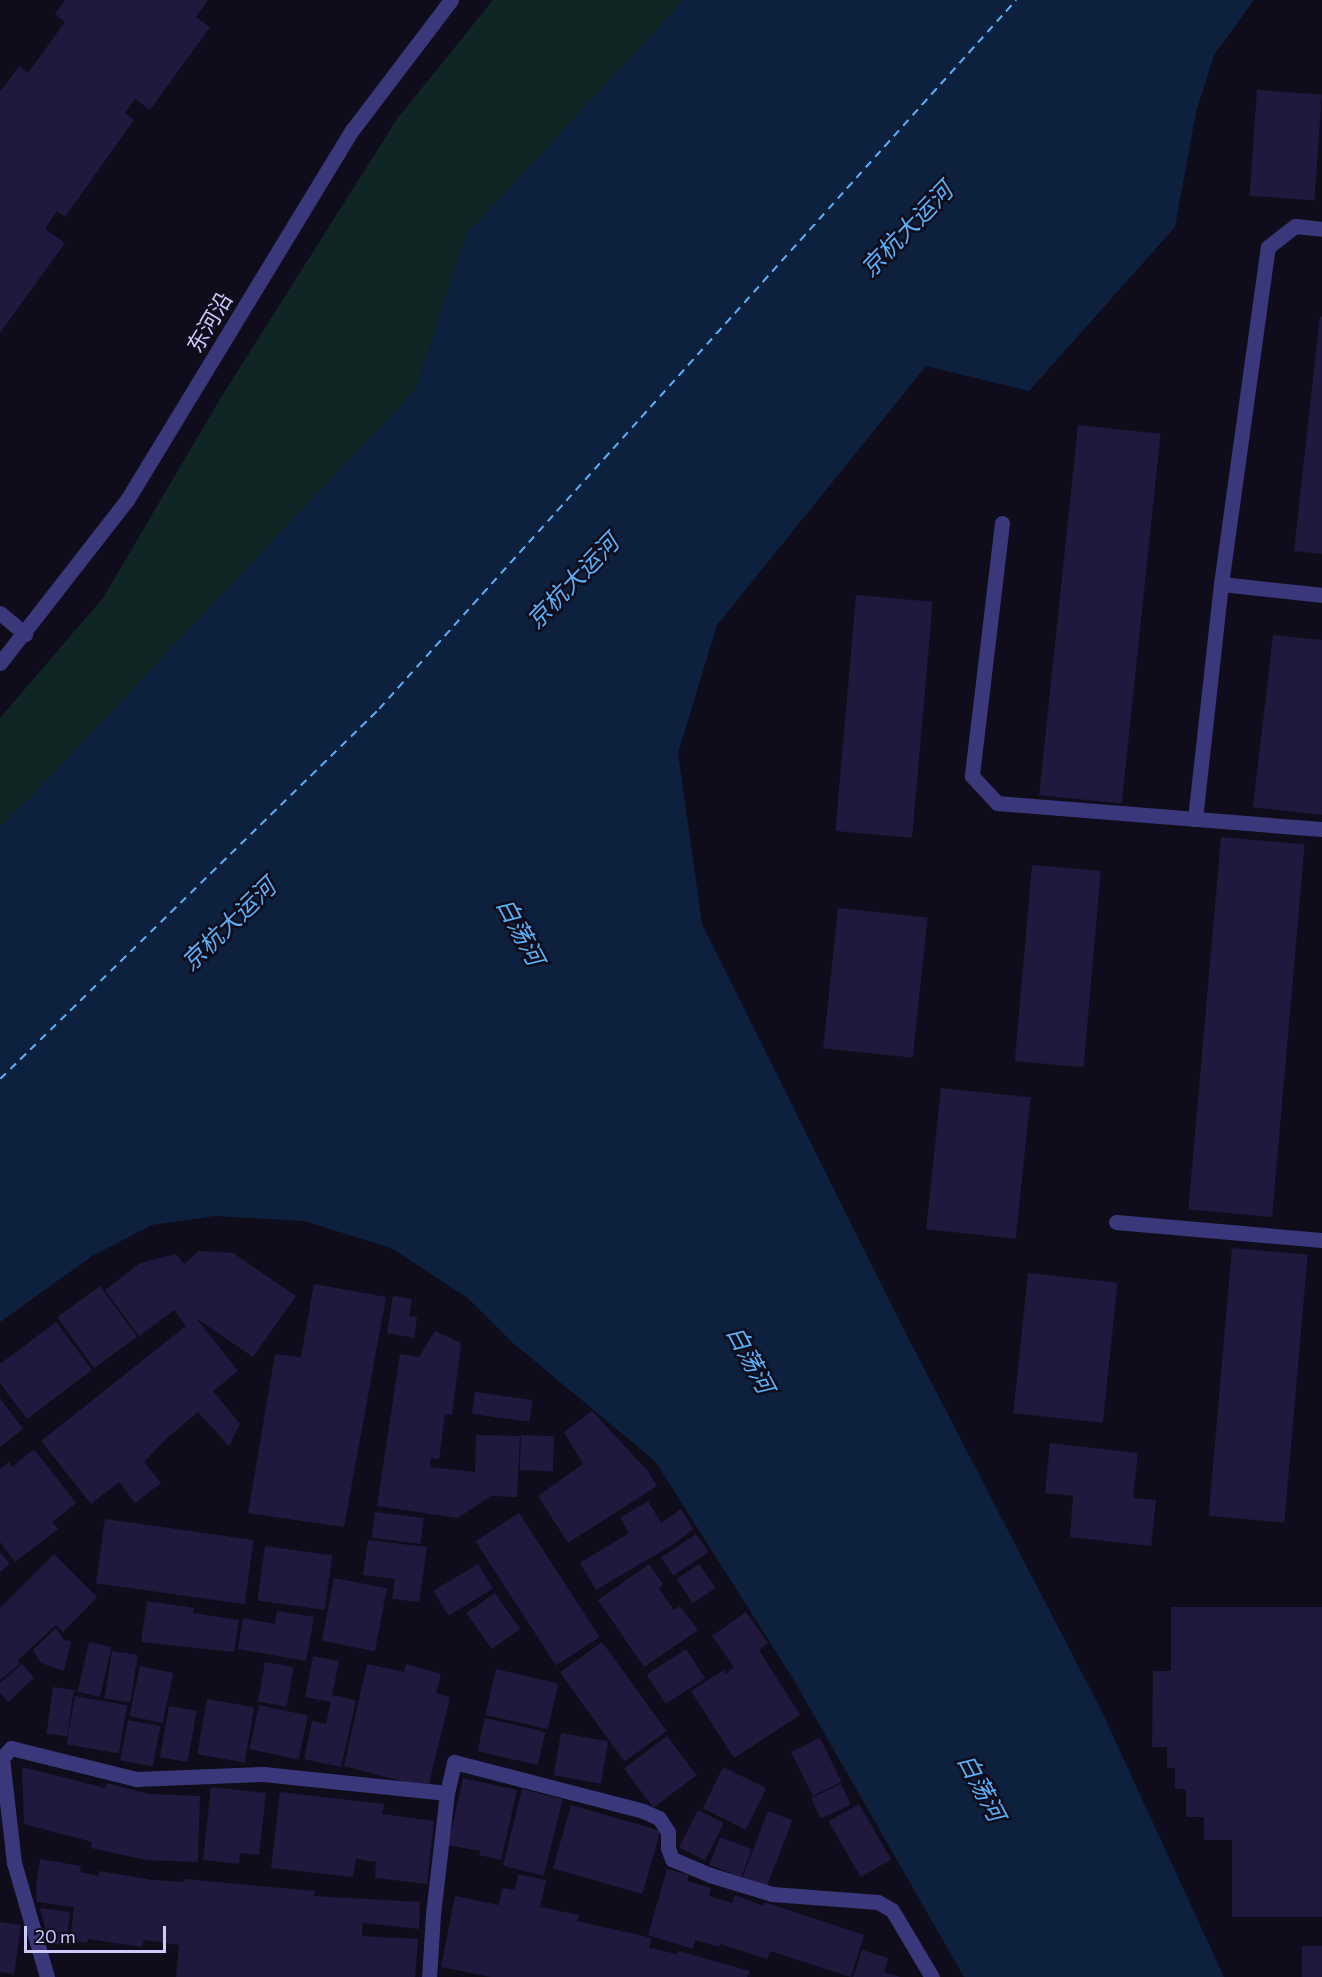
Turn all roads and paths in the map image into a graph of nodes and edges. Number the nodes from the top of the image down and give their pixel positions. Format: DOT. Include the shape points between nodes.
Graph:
graph roads {
  1 [pos="451,0"];
  2 [pos="1322,229"];
  3 [pos="1002,523"];
  4 [pos="1221,584"];
  5 [pos="1322,595"];
  6 [pos="0,614"];
  7 [pos="25,634"];
  8 [pos="0,663"];
  9 [pos="1195,819"];
  10 [pos="1322,830"];
  11 [pos="1116,1222"];
  12 [pos="1322,1240"];
  13 [pos="447,1793"];
  14 [pos="47,1977"];
  15 [pos="429,1977"];
  16 [pos="932,1977"];
  1 -- 7 [label="street, 东河沿" via="353,129 128,500"];
  2 -- 4 [label="street" via="1295,226 1268,247"];
  3 -- 9 [label="street" via="972,776 997,803"];
  4 -- 5 [label="street"];
  4 -- 9 [label="street"];
  6 -- 7 [label="street"];
  7 -- 8 [label="street, 东河沿"];
  9 -- 10 [label="street"];
  11 -- 12 [label="street"];
  13 -- 14 [label="street" via="263,1774 136,1779 11,1748 2,1758 14,1863"];
  13 -- 15 [label="street"];
  13 -- 16 [label="street" via="454,1762 643,1811 660,1818 668,1832 672,1859 710,1875 772,1894 878,1902 892,1910"];
}
